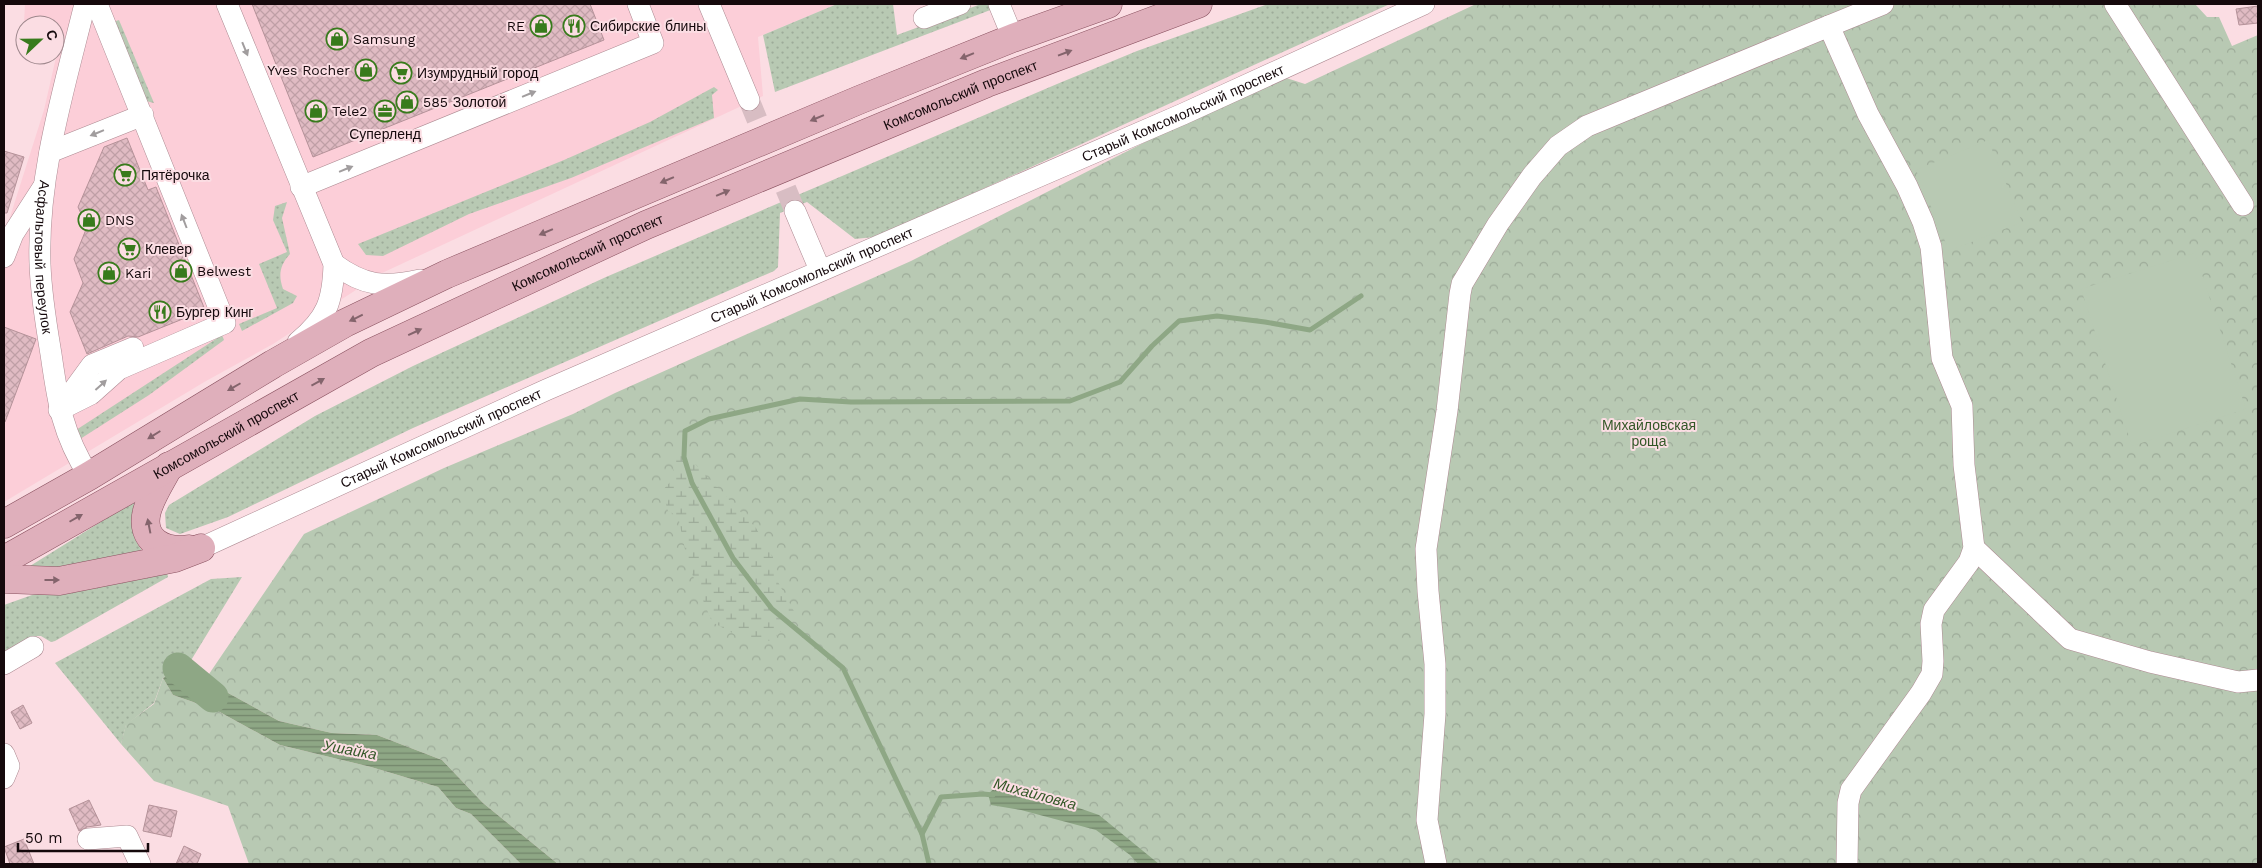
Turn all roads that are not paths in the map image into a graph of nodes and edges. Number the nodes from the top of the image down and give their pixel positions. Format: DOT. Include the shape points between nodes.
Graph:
graph roads {
  1 [pos="85,4"];
  2 [pos="98,4"];
  3 [pos="226,4"];
  4 [pos="638,4"];
  5 [pos="708,4"];
  6 [pos="960,4"];
  7 [pos="999,4"];
  8 [pos="1108,4"];
  9 [pos="1198,4"];
  10 [pos="1424,4"];
  11 [pos="1883,4"];
  12 [pos="2115,4"];
  13 [pos="924,18"];
  14 [pos="1829,26"];
  15 [pos="1012,38"];
  16 [pos="749,100"];
  17 [pos="143,115"];
  18 [pos="50,152"];
  19 [pos="45,183"];
  20 [pos="301,187"];
  21 [pos="2243,206"];
  22 [pos="795,211"];
  23 [pos="4,257"];
  24 [pos="334,264"];
  25 [pos="820,270"];
  26 [pos="447,274"];
  27 [pos="273,364"];
  28 [pos="59,410"];
  29 [pos="169,466"];
  30 [pos="89,476"];
  31 [pos="4,524"];
  32 [pos="201,548"];
  33 [pos="1974,548"];
  34 [pos="4,560"];
  35 [pos="4,579"];
  36 [pos="33,647"];
  37 [pos="4,664"];
  38 [pos="2258,680"];
  39 [pos="4,754"];
  40 [pos="4,778"];
  41 [pos="88,839"];
  42 [pos="140,864"];
  43 [pos="1436,864"];
  44 [pos="1847,864"];
  1 -- 18 [label="street, Асфальтовый переулок"];
  2 -- 17 [label="street"];
  3 -- 20 [label="street, one-way"];
  20 -- 4 [label="street, one-way" via="653,44"];
  5 -- 16 [label="street"];
  6 -- 13 [label="street"];
  7 -- 15 [label="street"];
  8 -- 15 [label="main road"];
  29 -- 9 [label="main road, Комсомольский проспект, one-way" via="371,353 646,225 987,83"];
  10 -- 25 [label="street, Старый Комсомольский проспект" via="1183,114"];
  11 -- 14 [label="street"];
  12 -- 21 [label="street"];
  14 -- 33 [label="street" via="1868,114 1907,186 1931,247 1942,358 1962,406 1964,465"];
  14 -- 43 [label="street" via="1587,126 1572,136 1558,146 1517,197 1462,284 1426,549 1435,664 1435,714 1427,820"];
  15 -- 26 [label="main road, one-way"];
  17 -- 18 [label="street, one-way"];
  28 -- 17 [label="street, one-way" via="92,365 219,312"];
  18 -- 19 [label="street, Асфальтовый переулок"];
  19 -- 23 [label="street" via="13,234"];
  19 -- 28 [label="street, Асфальтовый переулок" via="40,262"];
  20 -- 24 [label="street"];
  22 -- 25 [label="street"];
  24 -- 26 [label="street" via="363,280 394,286"];
  24 -- 27 [label="street" via="332,297 326,311 316,326"];
  25 -- 32 [label="street, Старый Комсомольский проспект" via="537,394"];
  26 -- 27 [label="main road, one-way" via="345,323"];
  27 -- 30 [label="main road, one-way"];
  28 -- 30 [label="street, Асфальтовый переулок" via="73,450"];
  32 -- 29 [label="main road, one-way" via="168,550 152,540 147,528 147,512"];
  34 -- 29 [label="main road, Комсомольский проспект, one-way"];
  30 -- 31 [label="main road"];
  35 -- 32 [label="main road, one-way" via="59,580 175,558"];
  33 -- 38 [label="street" via="2070,639 2238,682"];
  33 -- 44 [label="street" via="1970,562 1934,610 1931,624 1932,674 1851,790"];
  36 -- 37 [label="street"];
  39 -- 40 [label="street" via="9,766"];
  41 -- 42 [label="street" via="127,836"];
}
